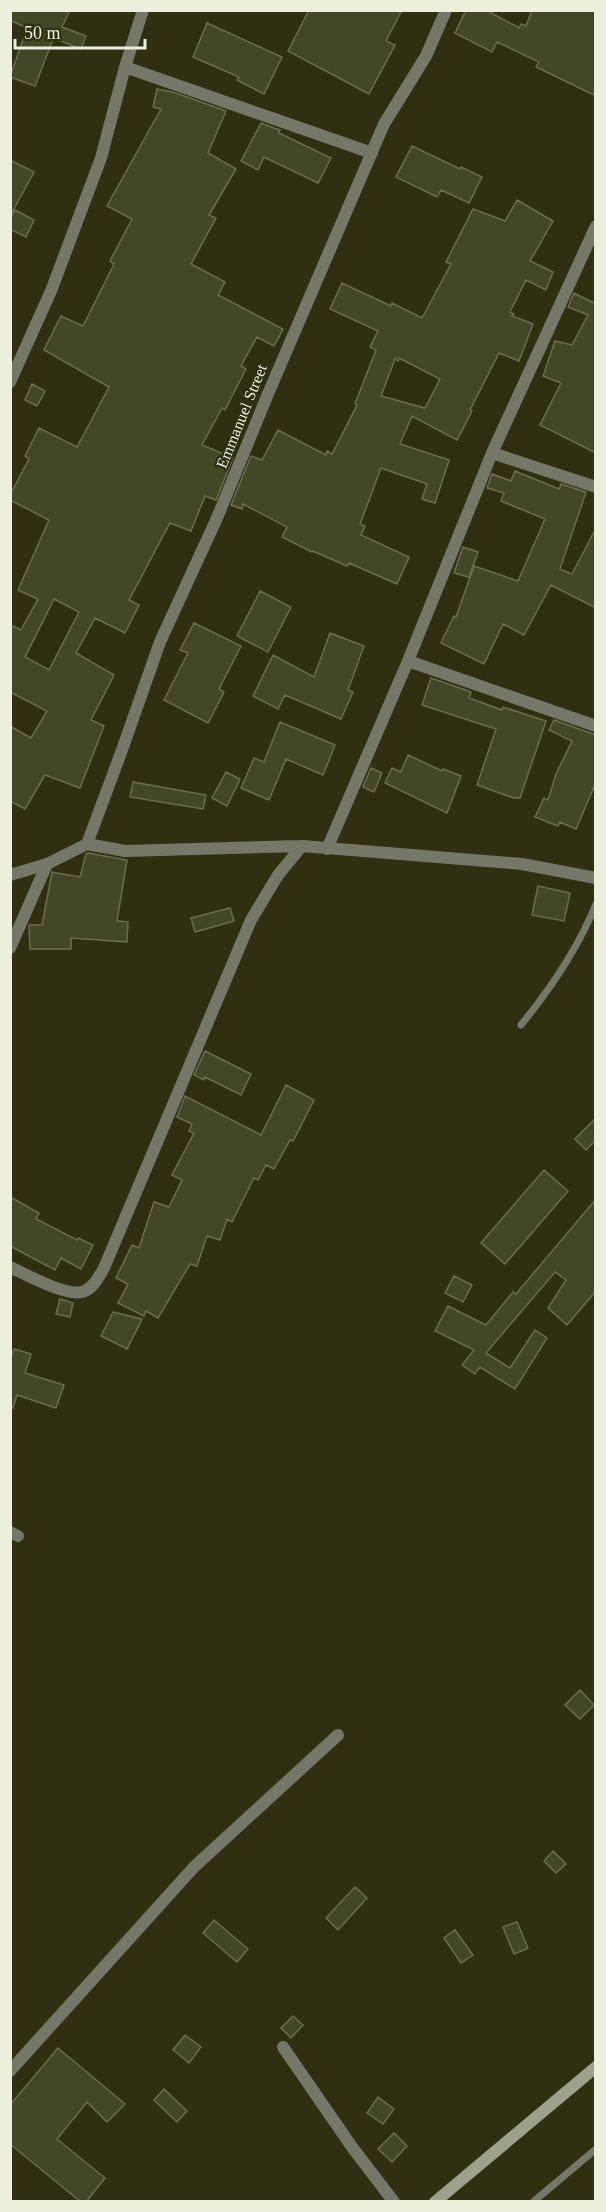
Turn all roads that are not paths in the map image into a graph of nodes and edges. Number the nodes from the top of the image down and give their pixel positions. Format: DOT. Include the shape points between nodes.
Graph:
graph roads {
  1 [pos="143,10"];
  2 [pos="446,10"];
  3 [pos="124,67"];
  4 [pos="372,153"];
  5 [pos="596,226"];
  6 [pos="10,382"];
  7 [pos="492,453"];
  8 [pos="596,487"];
  9 [pos="408,661"];
  10 [pos="596,726"];
  11 [pos="87,844"];
  12 [pos="302,846"];
  13 [pos="327,849"];
  14 [pos="46,864"];
  15 [pos="10,875"];
  16 [pos="596,878"];
  17 [pos="596,904"];
  18 [pos="10,948"];
  19 [pos="521,1025"];
  20 [pos="10,1267"];
  21 [pos="338,1735"];
  22 [pos="283,2047"];
  23 [pos="596,2067"];
  24 [pos="10,2071"];
  25 [pos="596,2149"];
  26 [pos="394,2202"];
  27 [pos="435,2202"];
  28 [pos="533,2202"];
  1 -- 3 [label="street"];
  2 -- 4 [label="street, Emmanuel Street" via="426,56 384,124"];
  3 -- 4 [label="street"];
  3 -- 6 [label="street" via="101,158 51,291"];
  4 -- 11 [label="street, Emmanuel Street" via="160,642"];
  5 -- 7 [label="street"];
  7 -- 8 [label="street"];
  7 -- 9 [label="street"];
  9 -- 10 [label="street"];
  9 -- 13 [label="street"];
  11 -- 12 [label="street" via="124,851"];
  11 -- 14 [label="street"];
  12 -- 13 [label="street"];
  12 -- 20 [label="street" via="251,920 95,1284 83,1292 69,1293"];
  13 -- 16 [label="street" via="522,864"];
  14 -- 15 [label="street"];
  14 -- 18 [label="street"];
  17 -- 19 [label="lane" via="554,984"];
  21 -- 24 [label="street" via="194,1866"];
  22 -- 26 [label="street"];
  23 -- 27 [label="main road"];
  25 -- 28 [label="lane"];
}
